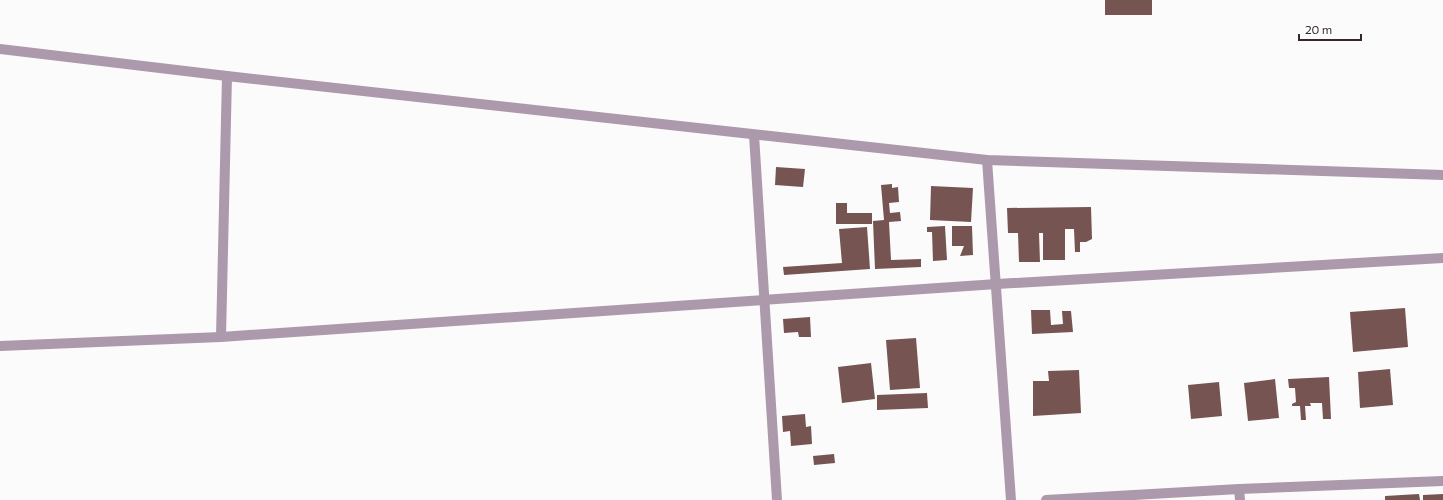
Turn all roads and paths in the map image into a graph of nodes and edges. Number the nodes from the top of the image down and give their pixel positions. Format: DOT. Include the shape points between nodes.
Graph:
graph roads {
  1 [pos="0,49"];
  2 [pos="227,76"];
  3 [pos="754,134"];
  4 [pos="987,160"];
  5 [pos="1443,175"];
  6 [pos="1443,258"];
  7 [pos="996,284"];
  8 [pos="763,299"];
  9 [pos="221,337"];
  10 [pos="0,346"];
  11 [pos="1443,481"];
  12 [pos="1239,489"];
  13 [pos="776,500"];
  14 [pos="1011,500"];
  15 [pos="1046,500"];
  16 [pos="1240,500"];
  1 -- 2 [label="street"];
  2 -- 3 [label="street"];
  2 -- 9 [label="street"];
  3 -- 4 [label="street"];
  3 -- 8 [label="street"];
  4 -- 5 [label="street"];
  4 -- 7 [label="street"];
  6 -- 7 [label="street"];
  7 -- 8 [label="street"];
  7 -- 14 [label="street"];
  8 -- 9 [label="street"];
  8 -- 13 [label="street"];
  9 -- 10 [label="street"];
  11 -- 12 [label="street"];
  12 -- 15 [label="street"];
  12 -- 16 [label="street"];
}
